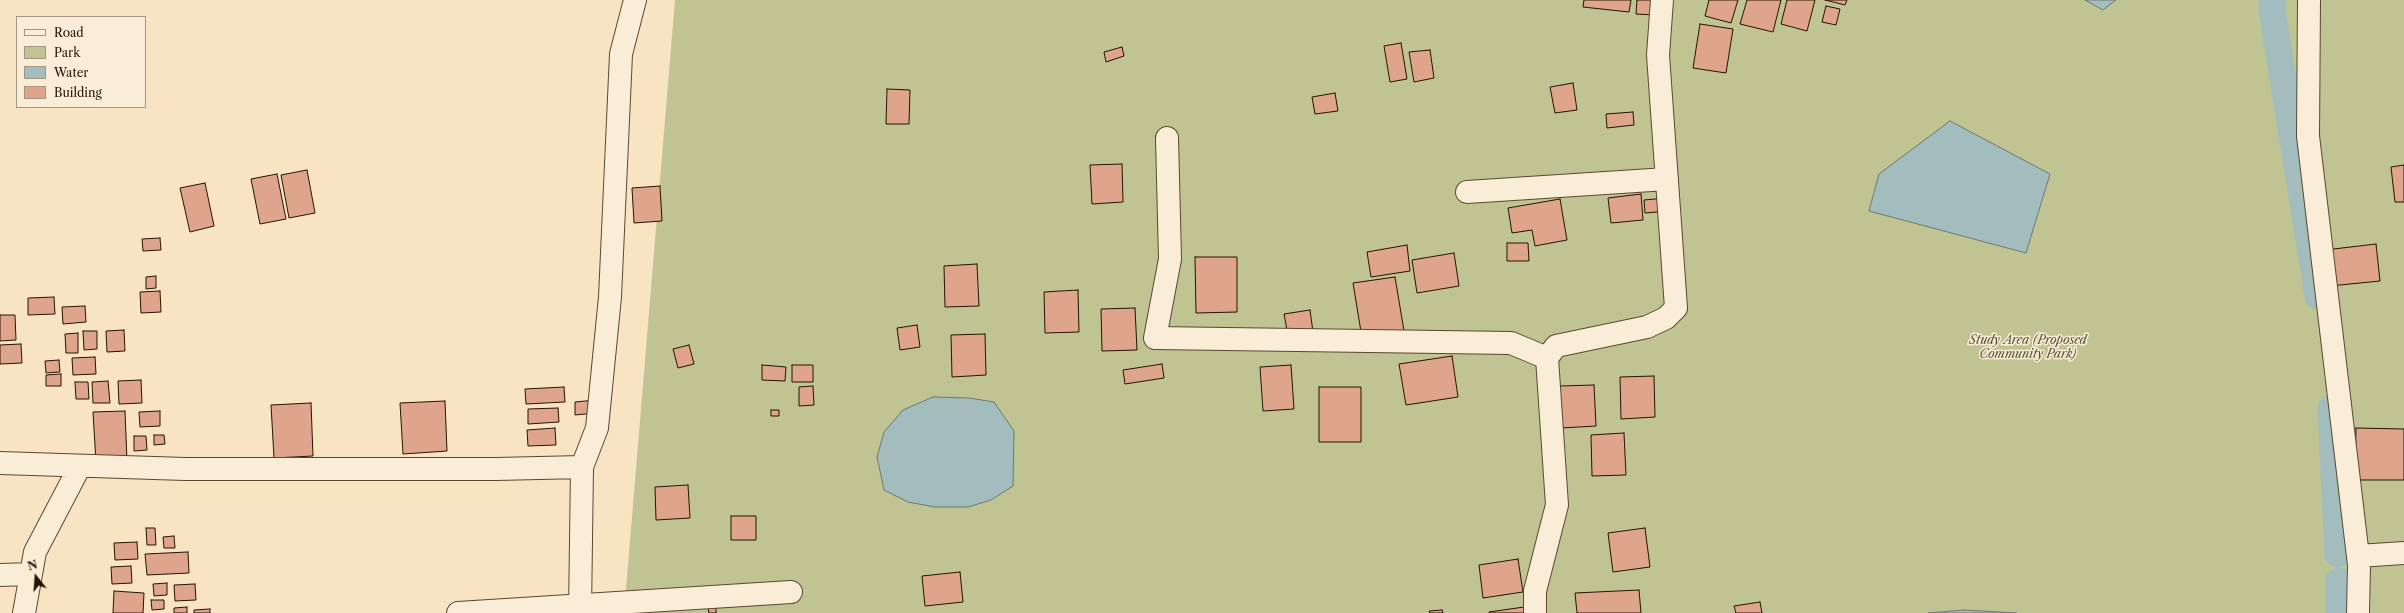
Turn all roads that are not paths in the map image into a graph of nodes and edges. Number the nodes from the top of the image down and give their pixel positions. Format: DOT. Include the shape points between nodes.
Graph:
graph roads {
  1 [pos="635,0"];
  2 [pos="1662,0"];
  3 [pos="2309,0"];
  4 [pos="1167,138"];
  5 [pos="1667,180"];
  6 [pos="1467,192"];
  7 [pos="1547,358"];
  8 [pos="0,462"];
  9 [pos="80,466"];
  10 [pos="582,467"];
  11 [pos="2404,553"];
  12 [pos="2358,556"];
  13 [pos="31,574"];
  14 [pos="0,575"];
  15 [pos="791,592"];
  16 [pos="579,609"];
  17 [pos="24,613"];
  18 [pos="458,613"];
  19 [pos="1535,613"];
  20 [pos="2358,613"];
  1 -- 10 [label="street" via="621,54 610,297 597,428"];
  2 -- 5 [label="street" via="1658,55"];
  3 -- 12 [label="street" via="2308,136"];
  4 -- 7 [label="street" via="1170,259 1155,338 1511,344"];
  5 -- 6 [label="street"];
  5 -- 7 [label="street" via="1676,308 1666,318 1647,327 1556,346"];
  7 -- 19 [label="street" via="1557,506 1535,592"];
  8 -- 9 [label="street"];
  9 -- 10 [label="street" via="185,469"];
  9 -- 13 [label="street" via="35,552"];
  10 -- 16 [label="street"];
  11 -- 12 [label="street"];
  12 -- 20 [label="street"];
  13 -- 14 [label="street"];
  13 -- 17 [label="street"];
  15 -- 16 [label="street"];
  16 -- 18 [label="street"];
}
